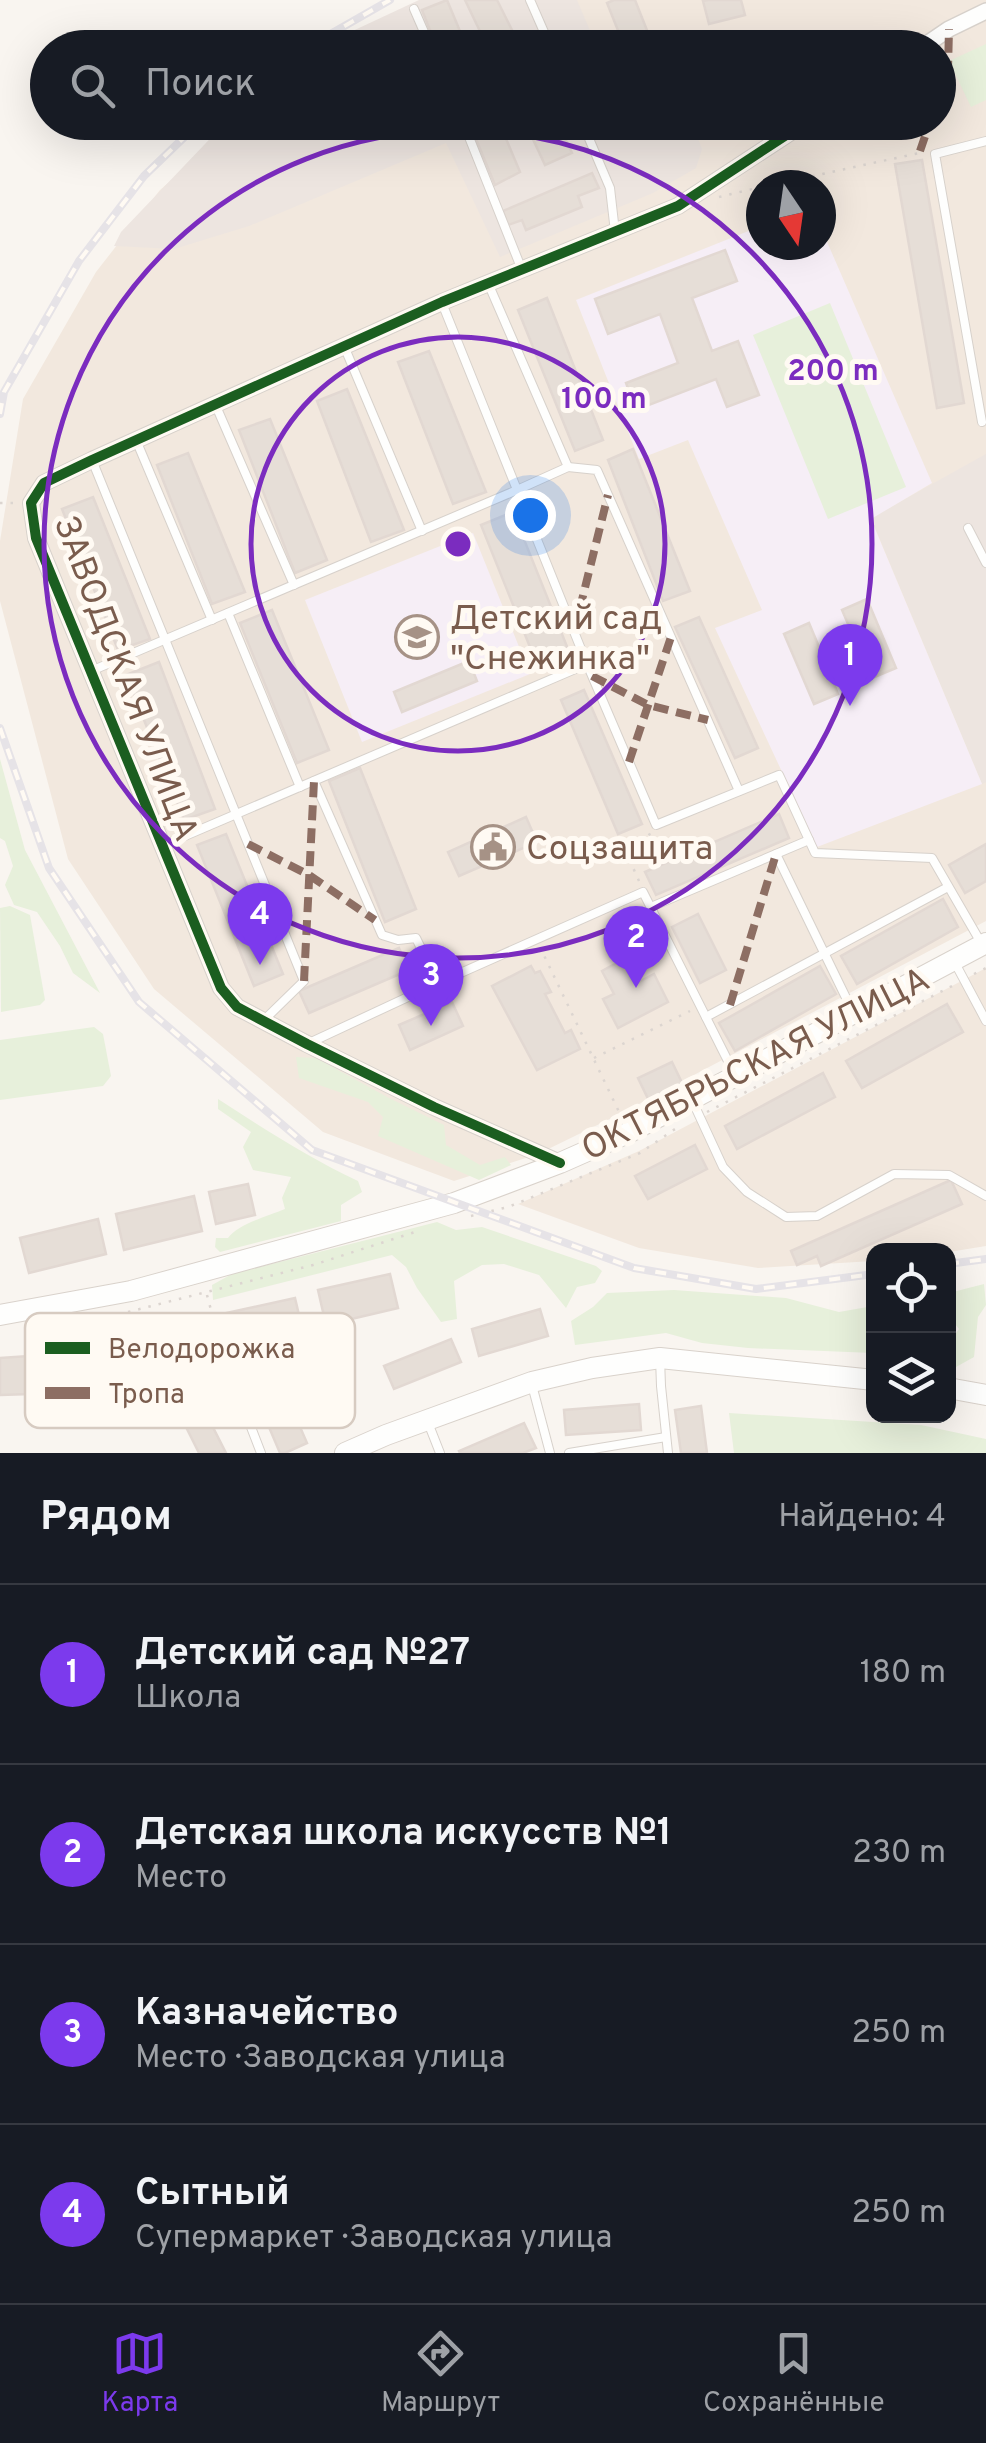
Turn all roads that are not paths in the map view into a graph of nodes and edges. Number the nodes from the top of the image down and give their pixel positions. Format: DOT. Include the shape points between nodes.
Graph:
graph roads {
  1 [pos="530,0"];
  2 [pos="414,9"];
  3 [pos="986,11"];
  4 [pos="423,30"];
  5 [pos="542,30"];
  6 [pos="948,30"];
  7 [pos="470,140"];
  8 [pos="590,140"];
  9 [pos="779,140"];
  10 [pos="986,141"];
  11 [pos="615,232"];
  12 [pos="522,270"];
  13 [pos="488,283"];
  14 [pos="442,302"];
  15 [pos="344,346"];
  16 [pos="215,404"];
  17 [pos="982,422"];
  18 [pos="136,440"];
  19 [pos="92,460"];
  20 [pos="568,467"];
  21 [pos="518,490"];
  22 [pos="968,528"];
  23 [pos="422,531"];
  24 [pos="986,563"];
  25 [pos="294,585"];
  26 [pos="228,613"];
  27 [pos="212,620"];
  28 [pos="165,640"];
  29 [pos="587,664"];
  30 [pos="91,671"];
  31 [pos="314,781"];
  32 [pos="300,787"];
  33 [pos="740,791"];
  34 [pos="236,814"];
  35 [pos="809,840"];
  36 [pos="162,846"];
  37 [pos="776,854"];
  38 [pos="948,888"];
  39 [pos="651,907"];
  40 [pos="984,944"];
  41 [pos="825,954"];
  42 [pos="954,960"];
  43 [pos="438,983"];
  44 [pos="854,1014"];
  45 [pos="706,1017"];
  46 [pos="263,1021"];
  47 [pos="986,1021"];
  48 [pos="306,1044"];
  49 [pos="736,1077"];
  50 [pos="692,1100"];
  51 [pos="560,1162"];
  52 [pos="986,1196"];
  53 [pos="0,1314"];
  54 [pos="660,1358"];
  55 [pos="866,1379"];
  56 [pos="532,1382"];
  57 [pos="956,1389"];
  58 [pos="986,1394"];
  59 [pos="426,1420"];
  60 [pos="251,1428"];
  61 [pos="666,1437"];
  62 [pos="261,1453"];
  63 [pos="345,1453"];
  64 [pos="440,1453"];
  65 [pos="550,1453"];
  66 [pos="569,1453"];
  67 [pos="668,1453"];
  1 -- 5 [label="lane"];
  2 -- 4 [label="lane"];
  3 -- 6 [label="street"];
  7 -- 12 [label="lane"];
  8 -- 11 [label="lane" via="610,188"];
  9 -- 11 [label="street, ЗАВОДСКАЯ УЛИЦА" via="678,206"];
  10 -- 17 [label="lane" via="936,154"];
  11 -- 12 [label="street, ЗАВОДСКАЯ УЛИЦА"];
  12 -- 13 [label="street, ЗАВОДСКАЯ УЛИЦА"];
  13 -- 14 [label="street, ЗАВОДСКАЯ УЛИЦА"];
  13 -- 20 [label="lane"];
  14 -- 15 [label="street, ЗАВОДСКАЯ УЛИЦА"];
  14 -- 21 [label="lane"];
  15 -- 16 [label="street, ЗАВОДСКАЯ УЛИЦА"];
  15 -- 23 [label="lane"];
  16 -- 18 [label="street, ЗАВОДСКАЯ УЛИЦА"];
  16 -- 25 [label="lane"];
  18 -- 19 [label="street, ЗАВОДСКАЯ УЛИЦА"];
  18 -- 27 [label="lane"];
  19 -- 28 [label="lane"];
  19 -- 30 [label="street, ЗАВОДСКАЯ УЛИЦА" via="44,483 32,504 36,538"];
  20 -- 21 [label="lane"];
  20 -- 33 [label="lane" via="596,470"];
  21 -- 23 [label="lane"];
  21 -- 29 [label="lane"];
  22 -- 24 [label="lane"];
  23 -- 25 [label="lane"];
  25 -- 26 [label="lane"];
  26 -- 27 [label="lane"];
  26 -- 32 [label="lane"];
  27 -- 28 [label="lane"];
  28 -- 30 [label="lane"];
  28 -- 34 [label="lane"];
  29 -- 31 [label="lane"];
  29 -- 33 [label="lane" via="656,824"];
  30 -- 36 [label="street, ЗАВОДСКАЯ УЛИЦА"];
  31 -- 32 [label="lane"];
  31 -- 43 [label="lane" via="382,935 416,938"];
  32 -- 34 [label="lane"];
  33 -- 35 [label="lane" via="779,774"];
  34 -- 36 [label="lane"];
  34 -- 46 [label="lane" via="304,981"];
  35 -- 37 [label="lane"];
  35 -- 38 [label="lane" via="815,852 932,858"];
  36 -- 46 [label="street, ЗАВОДСКАЯ УЛИЦА" via="221,988"];
  37 -- 39 [label="lane"];
  37 -- 41 [label="lane"];
  38 -- 40 [label="lane"];
  38 -- 41 [label="lane"];
  39 -- 43 [label="lane" via="643,892"];
  39 -- 45 [label="lane"];
  40 -- 42 [label="main road, ОКТЯБРЬСКАЯ УЛИЦА"];
  41 -- 44 [label="lane"];
  41 -- 45 [label="lane"];
  42 -- 44 [label="main road, ОКТЯБРЬСКАЯ УЛИЦА"];
  42 -- 47 [label="lane"];
  43 -- 48 [label="lane"];
  44 -- 49 [label="main road, ОКТЯБРЬСКАЯ УЛИЦА"];
  45 -- 49 [label="lane"];
  46 -- 48 [label="street, ЗАВОДСКАЯ УЛИЦА"];
  48 -- 51 [label="street, ЗАВОДСКАЯ УЛИЦА"];
  49 -- 50 [label="main road, ОКТЯБРЬСКАЯ УЛИЦА"];
  50 -- 51 [label="main road, ОКТЯБРЬСКАЯ УЛИЦА"];
  50 -- 52 [label="lane" via="723,1167 786,1218 817,1216 894,1174 949,1175"];
  51 -- 53 [label="main road, ОКТЯБРЬСКАЯ УЛИЦА" via="454,1203 150,1286"];
  54 -- 55 [label="main road"];
  54 -- 56 [label="main road"];
  54 -- 61 [label="lane"];
  56 -- 59 [label="main road"];
  56 -- 65 [label="lane"];
  57 -- 58 [label="main road"];
  59 -- 63 [label="main road"];
  59 -- 64 [label="lane"];
  60 -- 62 [label="lane"];
  61 -- 66 [label="lane"];
  61 -- 67 [label="lane"];
}
